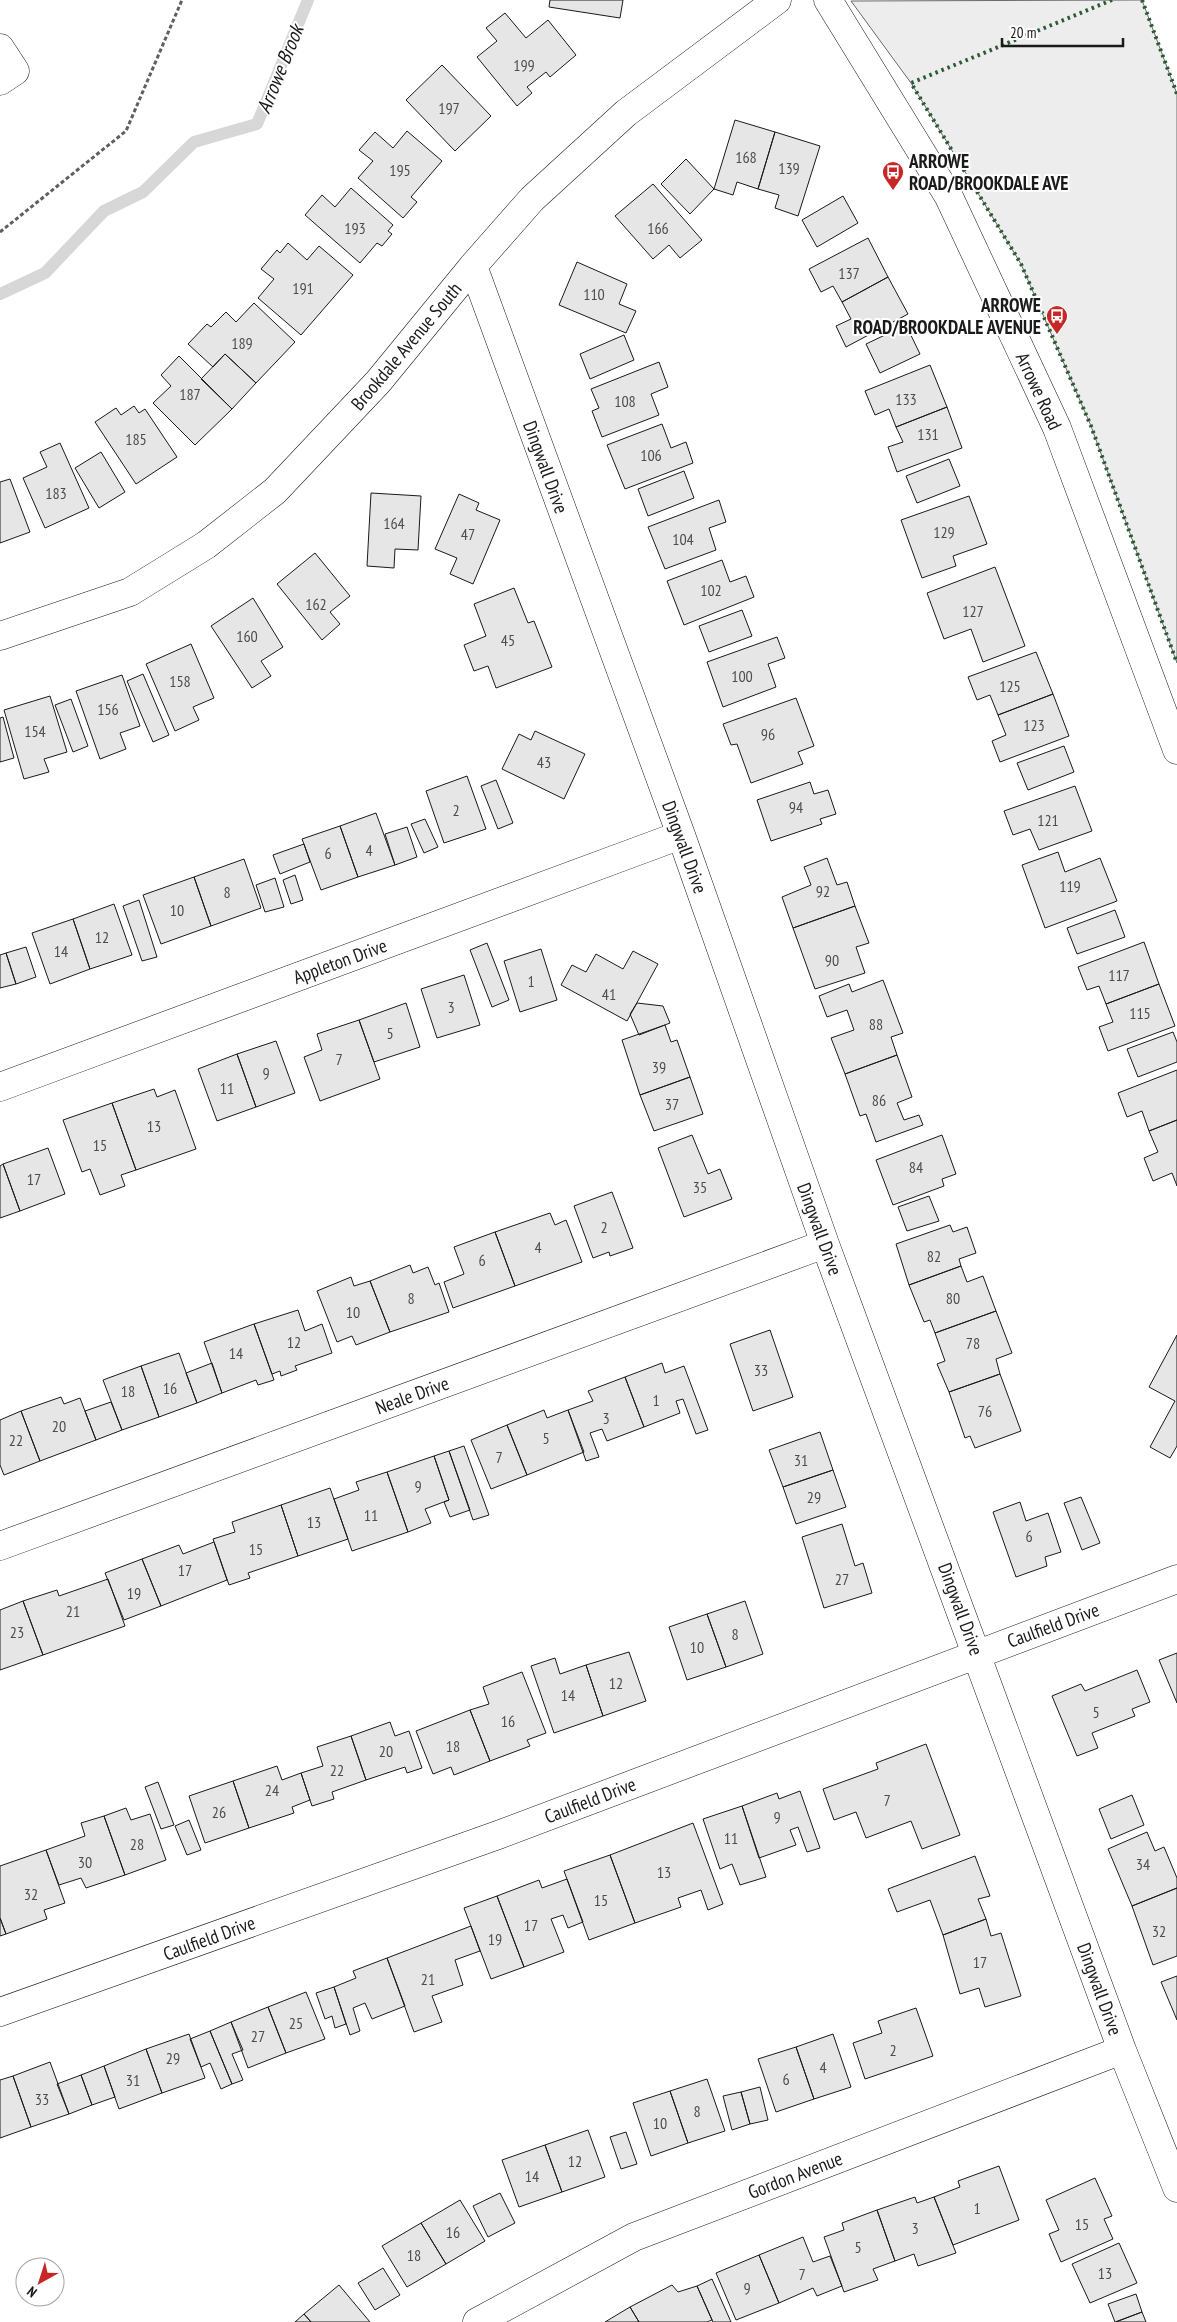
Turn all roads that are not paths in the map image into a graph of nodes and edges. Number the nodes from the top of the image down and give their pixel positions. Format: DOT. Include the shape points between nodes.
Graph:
graph roads {
  1 [pos="777,0"];
  2 [pos="828,0"];
  3 [pos="0,48"];
  4 [pos="0,81"];
  5 [pos="473,266"];
  6 [pos="0,636"];
  7 [pos="1177,750"];
  8 [pos="680,836"];
  9 [pos="0,1087"];
  10 [pos="825,1244"];
  11 [pos="0,1546"];
  12 [pos="1177,1579"];
  13 [pos="977,1653"];
  14 [pos="0,2012"];
  15 [pos="1122,2050"];
  16 [pos="1177,2188"];
  17 [pos="477,2322"];
  1 -- 5 [label="street, Brookdale Avenue South" via="626,113 532,199"];
  2 -- 7 [label="street, Arrowe Road" via="949,197 1057,428"];
  3 -- 4 [label="street" via="16,71"];
  5 -- 6 [label="street, Brookdale Avenue South" via="378,382 275,490 214,539 130,592"];
  5 -- 8 [label="street, Dingwall Drive"];
  8 -- 9 [label="street, Appleton Drive"];
  8 -- 10 [label="street, Dingwall Drive"];
  10 -- 11 [label="street, Neale Drive"];
  10 -- 13 [label="street, Dingwall Drive"];
  12 -- 13 [label="street, Caulfield Drive"];
  13 -- 14 [label="street, Caulfield Drive" via="498,1835"];
  13 -- 15 [label="street, Dingwall Drive"];
  15 -- 16 [label="street, Dingwall Drive"];
  15 -- 17 [label="street, Gordon Avenue" via="634,2237"];
}
